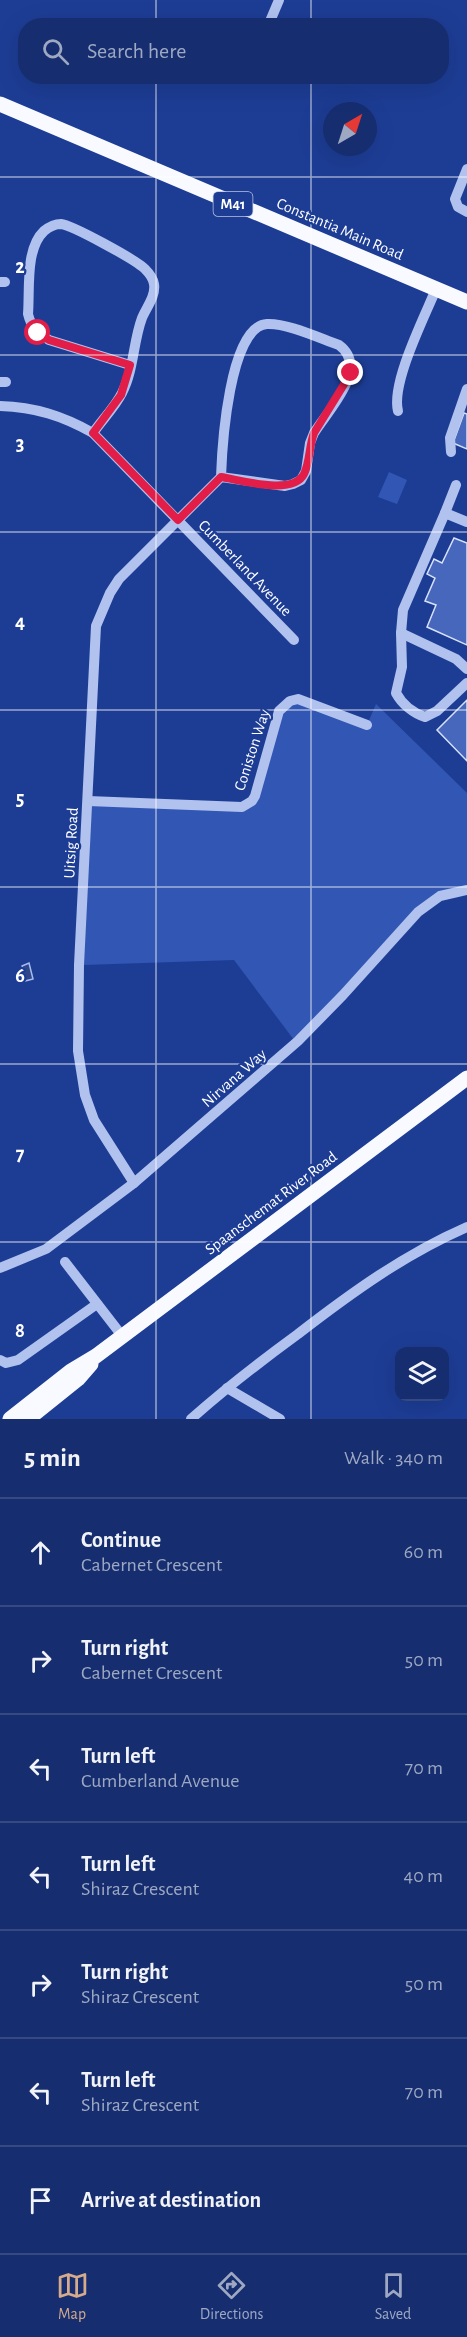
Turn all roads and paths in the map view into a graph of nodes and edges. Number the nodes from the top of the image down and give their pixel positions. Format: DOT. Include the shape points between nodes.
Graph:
graph roads {
  1 [pos="279,0"];
  2 [pos="271,18"];
  3 [pos="0,104"];
  4 [pos="467,169"];
  5 [pos="467,212"];
  6 [pos="435,289"];
  7 [pos="467,302"];
  8 [pos="130,365"];
  9 [pos="467,389"];
  10 [pos="0,406"];
  11 [pos="398,411"];
  12 [pos="93,433"];
  13 [pos="451,452"];
  14 [pos="221,477"];
  15 [pos="456,484"];
  16 [pos="445,513"];
  17 [pos="178,520"];
  18 [pos="467,522"];
  19 [pos="401,633"];
  20 [pos="294,640"];
  21 [pos="467,669"];
  22 [pos="467,683"];
  23 [pos="367,725"];
  24 [pos="88,801"];
  25 [pos="467,890"];
  26 [pos="467,1078"];
  27 [pos="134,1183"];
  28 [pos="467,1227"];
  29 [pos="65,1262"];
  30 [pos="0,1268"];
  31 [pos="97,1304"];
  32 [pos="123,1337"];
  33 [pos="96,1356"];
  34 [pos="0,1360"];
  35 [pos="78,1379"];
  36 [pos="227,1388"];
  37 [pos="17,1418"];
  38 [pos="44,1419"];
  39 [pos="191,1419"];
  40 [pos="280,1419"];
  1 -- 2 [label="street"];
  3 -- 6 [label="main road, Constantia Main Road / M41"];
  4 -- 5 [label="street" via="455,199 458,207"];
  6 -- 7 [label="main road, Constantia Main Road / M41"];
  6 -- 11 [label="street" via="399,384"];
  8 -- 8 [label="street" via="138,330 154,293 152,277 137,263 69,227 53,225 37,240 32,254 30,322 49,340"];
  8 -- 12 [label="street" via="121,395"];
  9 -- 13 [label="street" via="450,438"];
  10 -- 12 [label="street, Cumberland Avenue" via="45,411"];
  12 -- 17 [label="street, Cumberland Avenue"];
  14 -- 14 [label="street" via="224,418 237,363 252,332 261,325 282,326 339,345 346,351 351,373 314,433 301,480 285,486"];
  14 -- 17 [label="street, Uitsig Road"];
  15 -- 16 [label="street"];
  16 -- 18 [label="street"];
  16 -- 19 [label="street" via="403,610"];
  17 -- 20 [label="street, Cumberland Avenue"];
  17 -- 24 [label="street, Uitsig Road" via="119,579 96,626"];
  19 -- 21 [label="street" via="456,658"];
  19 -- 22 [label="street" via="402,667 396,693 417,714 430,715"];
  23 -- 24 [label="street, Coniston Way" via="298,699 284,704 275,718 255,796 242,807"];
  24 -- 27 [label="street, Uitsig Road" via="79,965 80,1076 94,1120"];
  25 -- 27 [label="street, Nirvana Way" via="440,896 418,912 298,1041"];
  26 -- 32 [label="main road, Spaanschemat River Road"];
  27 -- 30 [label="street, Nirvana Way" via="46,1249"];
  28 -- 36 [label="street" via="401,1260"];
  29 -- 31 [label="street"];
  31 -- 32 [label="street"];
  31 -- 34 [label="street" via="18,1360"];
  32 -- 33 [label="main road, Spaanschemat River Road"];
  33 -- 35 [label="main road, Spaanschemat River Road"];
  33 -- 37 [label="main road, Spaanschemat River Road" via="71,1371"];
  35 -- 37 [label="main road, Spaanschemat River Road"];
  35 -- 38 [label="main road"];
  36 -- 39 [label="street"];
  36 -- 40 [label="street"];
}
